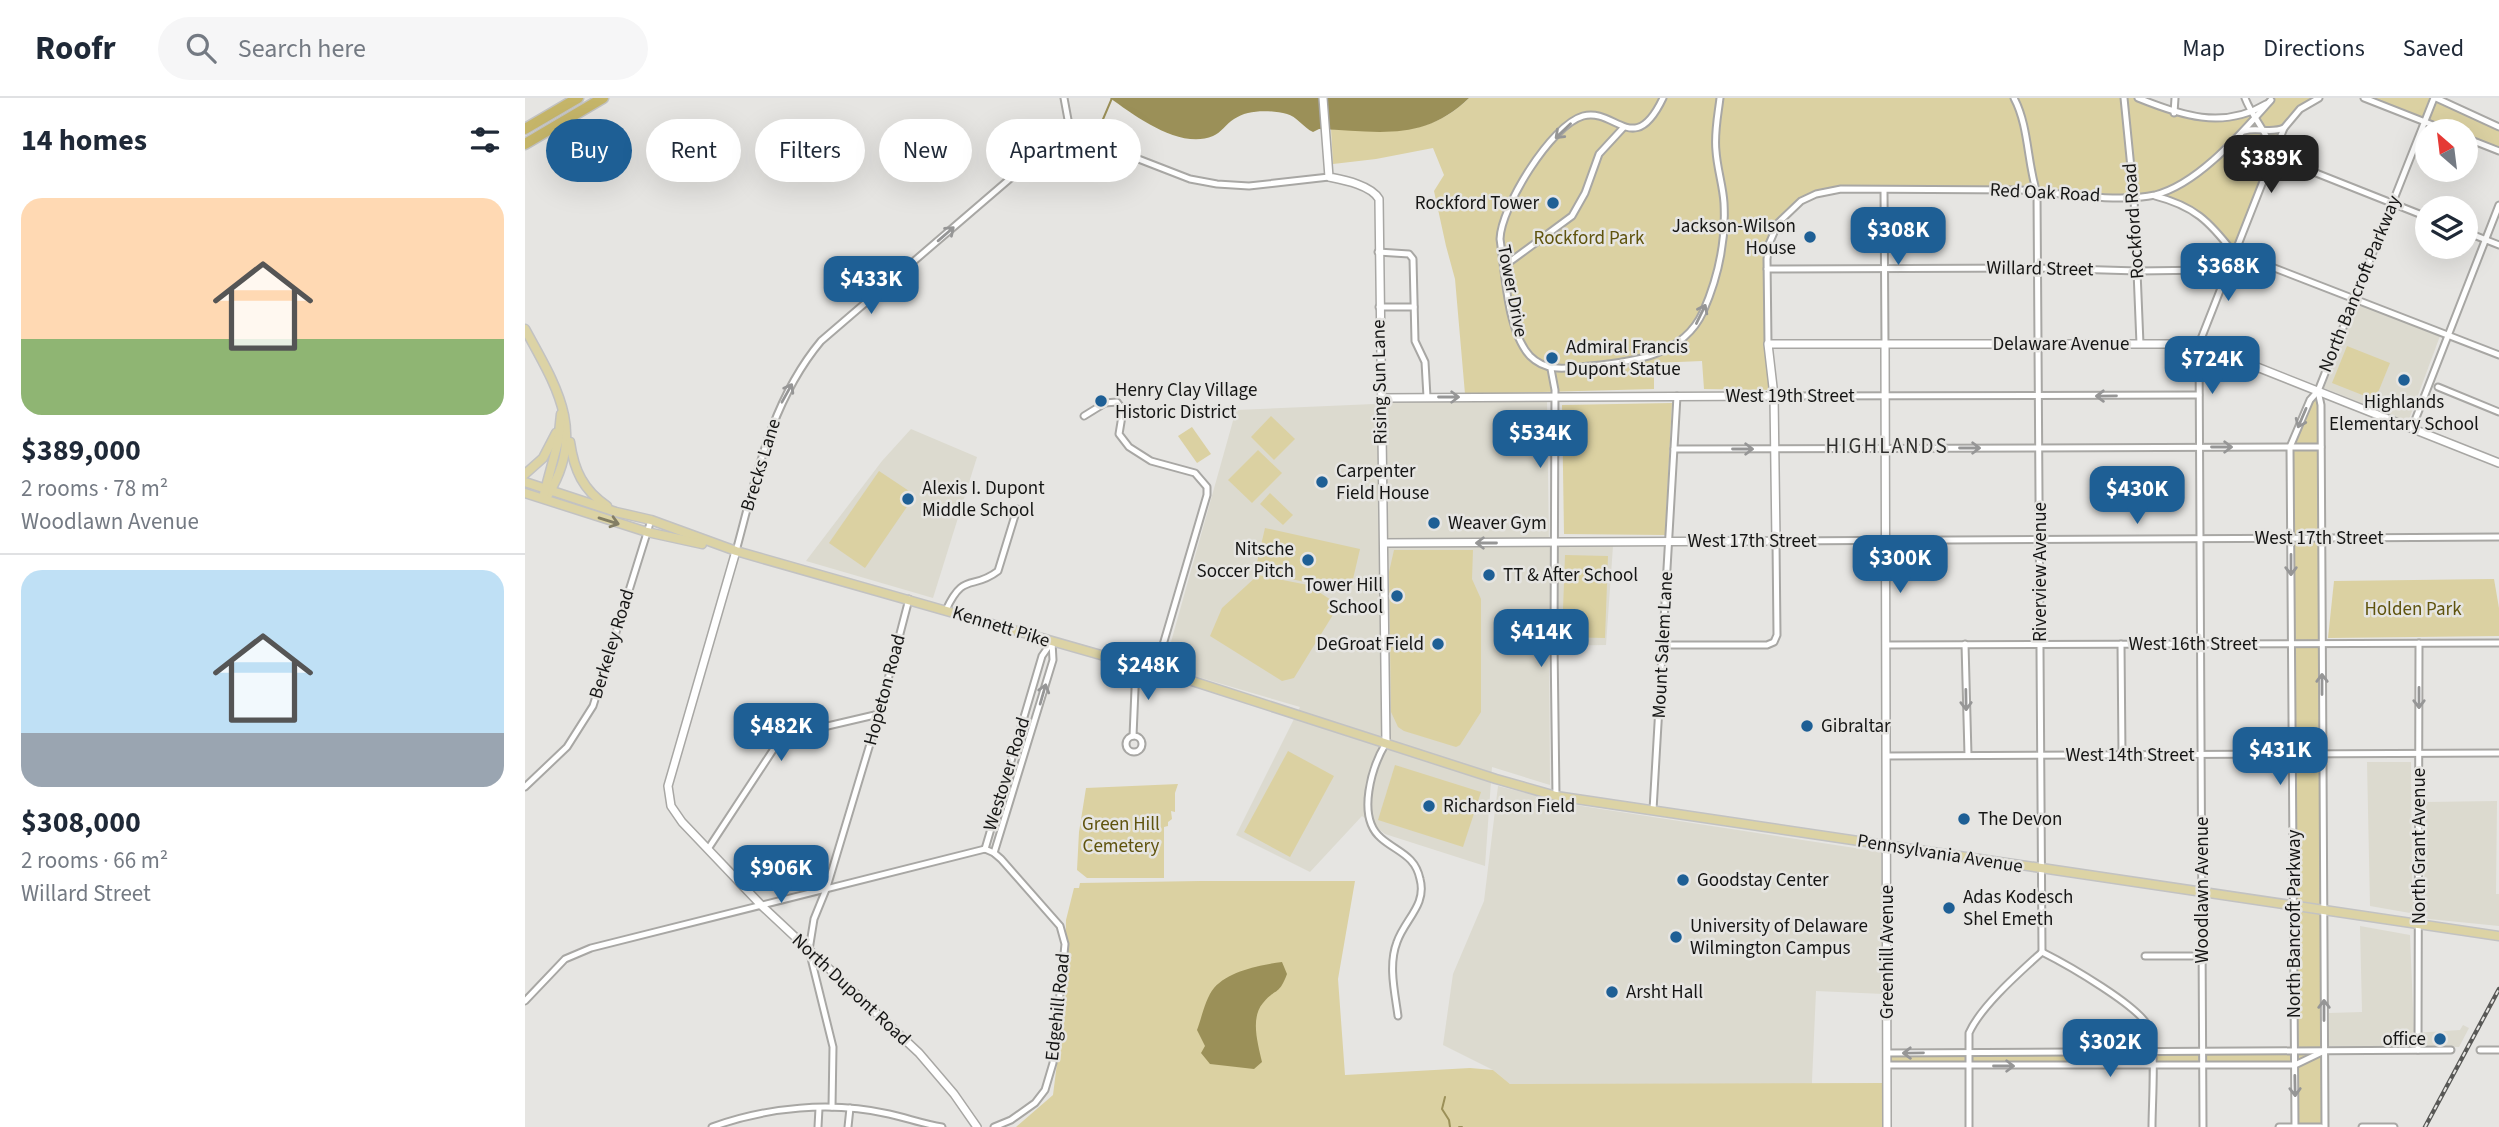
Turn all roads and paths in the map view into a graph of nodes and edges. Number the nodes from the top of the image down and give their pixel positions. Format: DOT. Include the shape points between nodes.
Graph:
graph roads {
  1 [pos="578,98"];
  2 [pos="595,98"];
  3 [pos="603,98"];
  4 [pos="1064,98"];
  5 [pos="1323,98"];
  6 [pos="1663,98"];
  7 [pos="1720,98"];
  8 [pos="2014,98"];
  9 [pos="2124,98"];
  10 [pos="2138,98"];
  11 [pos="2175,98"];
  12 [pos="2245,98"];
  13 [pos="2319,98"];
  14 [pos="2364,98"];
  15 [pos="2435,98"];
  16 [pos="2273,99"];
  17 [pos="2250,111"];
  18 [pos="2174,113"];
  19 [pos="568,119"];
  20 [pos="569,119"];
  21 [pos="1068,119"];
  22 [pos="2255,119"];
  23 [pos="2416,119"];
  24 [pos="2425,119"];
  25 [pos="2499,127"];
  26 [pos="1623,128"];
  27 [pos="2284,128"];
  28 [pos="525,129"];
  29 [pos="2244,131"];
  30 [pos="2265,131"];
  31 [pos="546,132"];
  32 [pos="2478,143"];
  33 [pos="525,144"];
  34 [pos="2415,145"];
  35 [pos="2499,151"];
  36 [pos="2273,156"];
  37 [pos="1141,160"];
  38 [pos="1329,177"];
  39 [pos="1006,182"];
  40 [pos="1884,190"];
  41 [pos="2037,193"];
  42 [pos="2152,195"];
  43 [pos="2134,198"];
  44 [pos="2392,203"];
  45 [pos="2499,205"];
  46 [pos="2415,212"];
  47 [pos="2478,236"];
  48 [pos="2486,239"];
  49 [pos="2499,245"];
  50 [pos="2233,252"];
  51 [pos="1378,253"];
  52 [pos="2229,264"];
  53 [pos="1504,266"];
  54 [pos="2038,268"];
  55 [pos="1767,269"];
  56 [pos="1885,270"];
  57 [pos="2138,271"];
  58 [pos="2354,299"];
  59 [pos="1379,307"];
  60 [pos="1415,307"];
  61 [pos="525,329"];
  62 [pos="2449,336"];
  63 [pos="1768,344"];
  64 [pos="1885,344"];
  65 [pos="2038,344"];
  66 [pos="2140,344"];
  67 [pos="2199,344"];
  68 [pos="2499,355"];
  69 [pos="1551,369"];
  70 [pos="2438,387"];
  71 [pos="2318,391"];
  72 [pos="1885,395"];
  73 [pos="2199,395"];
  74 [pos="1677,396"];
  75 [pos="1774,396"];
  76 [pos="1427,397"];
  77 [pos="2038,397"];
  78 [pos="1381,398"];
  79 [pos="1553,398"];
  80 [pos="2499,412"];
  81 [pos="1084,416"];
  82 [pos="564,423"];
  83 [pos="2412,428"];
  84 [pos="2199,447"];
  85 [pos="2290,447"];
  86 [pos="2321,447"];
  87 [pos="1885,448"];
  88 [pos="2039,448"];
  89 [pos="1674,449"];
  90 [pos="1775,449"];
  91 [pos="2499,463"];
  92 [pos="525,474"];
  93 [pos="525,482"];
  94 [pos="547,490"];
  95 [pos="525,493"];
  96 [pos="544,500"];
  97 [pos="1017,509"];
  98 [pos="616,512"];
  99 [pos="651,520"];
  100 [pos="647,532"];
  101 [pos="2499,537"];
  102 [pos="2291,538"];
  103 [pos="2322,538"];
  104 [pos="2199,539"];
  105 [pos="2039,540"];
  106 [pos="1669,541"];
  107 [pos="1776,541"];
  108 [pos="1886,541"];
  109 [pos="1554,542"];
  110 [pos="1384,543"];
  111 [pos="736,551"];
  112 [pos="909,599"];
  113 [pos="946,610"];
  114 [pos="1052,642"];
  115 [pos="2291,643"];
  116 [pos="2322,643"];
  117 [pos="2419,643"];
  118 [pos="2499,643"];
  119 [pos="2040,644"];
  120 [pos="2121,644"];
  121 [pos="2200,644"];
  122 [pos="1663,645"];
  123 [pos="1886,645"];
  124 [pos="1965,645"];
  125 [pos="1136,666"];
  126 [pos="1155,671"];
  127 [pos="879,715"];
  128 [pos="1133,736"];
  129 [pos="1386,743"];
  130 [pos="2419,753"];
  131 [pos="2499,753"];
  132 [pos="2201,754"];
  133 [pos="2292,754"];
  134 [pos="2323,754"];
  135 [pos="1968,755"];
  136 [pos="2041,755"];
  137 [pos="2122,755"];
  138 [pos="1887,756"];
  139 [pos="525,787"];
  140 [pos="1556,796"];
  141 [pos="1653,810"];
  142 [pos="1887,846"];
  143 [pos="708,849"];
  144 [pos="985,849"];
  145 [pos="994,853"];
  146 [pos="2042,869"];
  147 [pos="827,887"];
  148 [pos="2202,893"];
  149 [pos="762,906"];
  150 [pos="2294,907"];
  151 [pos="2323,910"];
  152 [pos="2419,925"];
  153 [pos="2499,936"];
  154 [pos="809,950"];
  155 [pos="2042,951"];
  156 [pos="2145,956"];
  157 [pos="2202,956"];
  158 [pos="525,1001"];
  159 [pos="1398,1016"];
  160 [pos="2203,1050"];
  161 [pos="2295,1050"];
  162 [pos="2418,1050"];
  163 [pos="2451,1050"];
  164 [pos="2480,1050"];
  165 [pos="2499,1050"];
  166 [pos="2152,1051"];
  167 [pos="2324,1051"];
  168 [pos="1969,1052"];
  169 [pos="1887,1053"];
  170 [pos="1887,1065"];
  171 [pos="2152,1065"];
  172 [pos="2203,1065"];
  173 [pos="2295,1065"];
  174 [pos="1969,1066"];
  175 [pos="832,1107"];
  176 [pos="819,1108"];
  177 [pos="850,1108"];
  178 [pos="712,1127"];
  179 [pos="818,1127"];
  180 [pos="848,1127"];
  181 [pos="942,1127"];
  182 [pos="977,1127"];
  183 [pos="994,1127"];
  184 [pos="1887,1127"];
  185 [pos="1969,1127"];
  186 [pos="2152,1127"];
  187 [pos="2203,1127"];
  188 [pos="2279,1127"];
  189 [pos="2295,1127"];
  190 [pos="2323,1127"];
  191 [pos="2362,1127"];
  192 [pos="2394,1127"];
  1 -- 28 [label="highway"];
  2 -- 19 [label="highway"];
  3 -- 20 [label="highway"];
  4 -- 21 [label="street"];
  5 -- 38 [label="street"];
  6 -- 26 [label="street" via="1655,115 1643,125"];
  69 -- 7 [label="street, one-way" via="1653,356 1698,322 1724,231 1716,150"];
  8 -- 41 [label="street, Riverview Avenue"];
  9 -- 43 [label="street, Rockford Road"];
  10 -- 18 [label="street"];
  11 -- 18 [label="street"];
  12 -- 17 [label="street"];
  13 -- 27 [label="street, Woodlawn Avenue" via="2300,109"];
  14 -- 23 [label="street"];
  15 -- 24 [label="street, North Bancroft Parkway"];
  15 -- 25 [label="street"];
  16 -- 17 [label="street"];
  16 -- 22 [label="street, Red Oak Road"];
  17 -- 18 [label="street" via="2212,119"];
  17 -- 22 [label="street"];
  22 -- 29 [label="street, Red Oak Road"];
  22 -- 30 [label="street"];
  26 -- 53 [label="street" via="1599,154 1572,216"];
  26 -- 53 [label="street, Tower Drive, one-way" via="1596,116 1581,116 1545,149 1512,197 1501,227"];
  27 -- 30 [label="street"];
  27 -- 36 [label="street, Woodlawn Avenue"];
  29 -- 30 [label="street"];
  29 -- 42 [label="street, Red Oak Road" via="2199,171"];
  30 -- 36 [label="street"];
  31 -- 33 [label="highway"];
  32 -- 35 [label="street"];
  34 -- 44 [label="street, North Bancroft Parkway"];
  36 -- 44 [label="street"];
  36 -- 50 [label="street, Woodlawn Avenue"];
  37 -- 38 [label="street" via="1217,184 1249,186"];
  38 -- 51 [label="street, Rising Sun Lane" via="1377,194"];
  111 -- 39 [label="street, Brecks Lane, one-way" via="776,412 804,360"];
  40 -- 41 [label="street, Red Oak Road"];
  40 -- 55 [label="street, Red Oak Road" via="1834,190 1801,201 1775,230 1767,251"];
  40 -- 56 [label="street, Greenhill Avenue"];
  41 -- 43 [label="street, Red Oak Road"];
  41 -- 54 [label="street, Riverview Avenue"];
  42 -- 43 [label="street, Red Oak Road"];
  42 -- 50 [label="street, Red Oak Road" via="2197,213"];
  43 -- 57 [label="street, Rockford Road"];
  44 -- 46 [label="street"];
  44 -- 58 [label="street, North Bancroft Parkway"];
  45 -- 48 [label="street"];
  47 -- 48 [label="street"];
  48 -- 49 [label="street"];
  48 -- 62 [label="street"];
  50 -- 52 [label="street, Woodlawn Avenue"];
  50 -- 58 [label="street"];
  51 -- 59 [label="street, Rising Sun Lane"];
  51 -- 60 [label="street" via="1412,256"];
  52 -- 57 [label="street, Willard Street" via="2210,270"];
  52 -- 67 [label="street, Woodlawn Avenue"];
  53 -- 69 [label="street, Tower Drive" via="1520,341 1531,357"];
  54 -- 56 [label="street, Willard Street"];
  54 -- 57 [label="street, Willard Street"];
  54 -- 65 [label="street, Riverview Avenue"];
  55 -- 56 [label="street, Willard Street"];
  55 -- 63 [label="street, Red Oak Road"];
  56 -- 64 [label="street, Greenhill Avenue"];
  57 -- 66 [label="street, Rockford Road"];
  58 -- 62 [label="street"];
  58 -- 71 [label="street, North Bancroft Parkway"];
  59 -- 60 [label="street"];
  59 -- 78 [label="street, Rising Sun Lane"];
  60 -- 76 [label="street" via="1416,343 1425,362"];
  61 -- 82 [label="main road" via="559,394"];
  62 -- 68 [label="street"];
  62 -- 83 [label="street"];
  63 -- 64 [label="street, Delaware Avenue"];
  63 -- 75 [label="street"];
  64 -- 65 [label="street, Delaware Avenue"];
  64 -- 72 [label="street, Greenhill Avenue"];
  65 -- 66 [label="street, Delaware Avenue"];
  65 -- 77 [label="street, Riverview Avenue"];
  66 -- 67 [label="street, Delaware Avenue"];
  67 -- 71 [label="street, Delaware Avenue"];
  67 -- 73 [label="street, Woodlawn Avenue"];
  69 -- 79 [label="street"];
  70 -- 80 [label="street"];
  71 -- 83 [label="street, Delaware Avenue"];
  71 -- 85 [label="street, North Bancroft Parkway, one-way"];
  71 -- 86 [label="street, North Bancroft Parkway"];
  72 -- 75 [label="street, West 19th Street"];
  72 -- 77 [label="street, West 19th Street"];
  72 -- 87 [label="street, Greenhill Avenue"];
  73 -- 77 [label="street, West 19th Street, one-way"];
  73 -- 84 [label="street, Woodlawn Avenue"];
  74 -- 75 [label="street, West 19th Street"];
  74 -- 79 [label="street, West 19th Street"];
  74 -- 89 [label="street, Mount Salem Lane"];
  75 -- 90 [label="street"];
  76 -- 78 [label="street, West 19th Street"];
  76 -- 79 [label="street, West 19th Street, one-way"];
  77 -- 88 [label="street, Riverview Avenue"];
  78 -- 110 [label="street, Rising Sun Lane"];
  79 -- 109 [label="street"];
  81 -- 126 [label="street" via="1105,402 1117,402 1123,410 1119,432 1125,444 1151,461 1195,473 1207,487"];
  82 -- 92 [label="main road" via="543,458"];
  82 -- 94 [label="main road" via="564,460"];
  82 -- 98 [label="main road" via="580,480"];
  83 -- 91 [label="street, Delaware Avenue"];
  84 -- 85 [label="street, one-way"];
  84 -- 88 [label="street"];
  84 -- 104 [label="street, Woodlawn Avenue"];
  85 -- 86 [label="street"];
  85 -- 102 [label="street, North Bancroft Parkway"];
  86 -- 103 [label="street, North Bancroft Parkway"];
  87 -- 88 [label="street, one-way"];
  87 -- 90 [label="street"];
  87 -- 108 [label="street, Greenhill Avenue"];
  88 -- 105 [label="street, Riverview Avenue"];
  89 -- 90 [label="street, one-way"];
  89 -- 106 [label="street, Mount Salem Lane"];
  90 -- 107 [label="street"];
  93 -- 94 [label="main road, Kennett Pike"];
  94 -- 96 [label="main road"];
  94 -- 98 [label="main road, Kennett Pike"];
  95 -- 96 [label="main road, Kennett Pike"];
  96 -- 100 [label="main road, Kennett Pike, one-way"];
  97 -- 113 [label="street" via="998,572 959,588"];
  98 -- 99 [label="main road, Kennett Pike"];
  99 -- 100 [label="street, Berkeley Road"];
  99 -- 111 [label="main road, Kennett Pike"];
  100 -- 111 [label="main road, Kennett Pike"];
  100 -- 139 [label="street, Berkeley Road" via="593,706 567,747"];
  101 -- 103 [label="street, West 17th Street"];
  102 -- 103 [label="street, West 17th Street"];
  102 -- 104 [label="street, West 17th Street"];
  102 -- 115 [label="street, North Bancroft Parkway, one-way"];
  103 -- 116 [label="street, North Bancroft Parkway"];
  104 -- 105 [label="street, West 17th Street"];
  104 -- 121 [label="street, Woodlawn Avenue"];
  105 -- 108 [label="street, West 17th Street"];
  105 -- 119 [label="street, Riverview Avenue"];
  106 -- 107 [label="street, West 17th Street"];
  106 -- 109 [label="street, West 17th Street"];
  106 -- 122 [label="street, Mount Salem Lane"];
  107 -- 108 [label="street, West 17th Street"];
  107 -- 122 [label="street" via="1774,642"];
  108 -- 123 [label="street, Greenhill Avenue"];
  109 -- 110 [label="street, West 17th Street, one-way"];
  109 -- 140 [label="street"];
  110 -- 129 [label="street, Rising Sun Lane"];
  111 -- 112 [label="main road, Kennett Pike"];
  111 -- 143 [label="street, North Dupont Road" via="668,789 675,814"];
  112 -- 113 [label="main road, Kennett Pike"];
  112 -- 127 [label="street, Hopeton Road"];
  113 -- 114 [label="main road, Kennett Pike"];
  114 -- 125 [label="main road, Kennett Pike"];
  114 -- 144 [label="street, Westover Road" via="1042,656"];
  145 -- 114 [label="street, Westover Road, one-way" via="1053,660"];
  115 -- 116 [label="street, West 16th Street"];
  115 -- 121 [label="street, West 16th Street"];
  115 -- 133 [label="street, North Bancroft Parkway"];
  116 -- 117 [label="street, West 16th Street"];
  134 -- 116 [label="street, North Bancroft Parkway, one-way"];
  117 -- 118 [label="street, West 16th Street"];
  117 -- 130 [label="street, North Grant Avenue, one-way"];
  119 -- 120 [label="street, West 16th Street"];
  119 -- 124 [label="street, West 16th Street"];
  119 -- 136 [label="street, Riverview Avenue"];
  120 -- 121 [label="street, West 16th Street"];
  120 -- 137 [label="street"];
  121 -- 132 [label="street, Woodlawn Avenue"];
  122 -- 141 [label="street, Mount Salem Lane"];
  123 -- 124 [label="street, West 16th Street"];
  123 -- 138 [label="street, Greenhill Avenue"];
  124 -- 135 [label="street, one-way"];
  125 -- 126 [label="main road, Kennett Pike"];
  125 -- 128 [label="street"];
  126 -- 129 [label="main road, Kennett Pike"];
  127 -- 143 [label="street" via="789,735 777,744"];
  127 -- 147 [label="street, Hopeton Road"];
  129 -- 140 [label="main road, Pennsylvania Avenue"];
  129 -- 159 [label="street" via="1367,812 1378,836 1411,859 1422,893 1392,961"];
  130 -- 131 [label="street, West 14th Street"];
  130 -- 134 [label="street, West 14th Street"];
  130 -- 152 [label="street, North Grant Avenue"];
  132 -- 133 [label="street, West 14th Street"];
  132 -- 137 [label="street, West 14th Street"];
  132 -- 148 [label="street, Woodlawn Avenue"];
  133 -- 134 [label="street, West 14th Street"];
  133 -- 150 [label="street, North Bancroft Parkway"];
  134 -- 151 [label="street, North Bancroft Parkway"];
  135 -- 136 [label="street, West 14th Street"];
  135 -- 138 [label="street, West 14th Street"];
  136 -- 137 [label="street, West 14th Street"];
  136 -- 146 [label="street, Riverview Avenue"];
  138 -- 142 [label="street, Greenhill Avenue"];
  140 -- 141 [label="main road, Pennsylvania Avenue"];
  141 -- 142 [label="main road, Pennsylvania Avenue"];
  142 -- 146 [label="main road, Pennsylvania Avenue"];
  142 -- 169 [label="street, Greenhill Avenue"];
  143 -- 149 [label="street, North Dupont Road"];
  144 -- 145 [label="street, Edgehill Road"];
  144 -- 147 [label="street, Westover Road"];
  145 -- 183 [label="street, Edgehill Road" via="1061,926 1065,944 1053,1063 1045,1090 1027,1108"];
  146 -- 148 [label="main road, Pennsylvania Avenue"];
  146 -- 155 [label="street, Riverview Avenue"];
  147 -- 149 [label="street, Westover Road"];
  147 -- 154 [label="street, Hopeton Road" via="814,919"];
  148 -- 150 [label="main road, Pennsylvania Avenue"];
  148 -- 157 [label="street, Woodlawn Avenue"];
  149 -- 154 [label="street, North Dupont Road"];
  149 -- 158 [label="street, Westover Road" via="578,952 554,968"];
  150 -- 151 [label="main road, Pennsylvania Avenue"];
  150 -- 161 [label="street, North Bancroft Parkway"];
  151 -- 152 [label="main road, Pennsylvania Avenue"];
  167 -- 151 [label="street, North Bancroft Parkway, one-way"];
  152 -- 153 [label="main road, Pennsylvania Avenue"];
  152 -- 162 [label="street, North Grant Avenue"];
  154 -- 175 [label="street, Hopeton Road" via="833,1047"];
  154 -- 182 [label="street, North Dupont Road" via="919,1053"];
  155 -- 166 [label="street" via="2134,1010 2150,1030"];
  155 -- 168 [label="street" via="1974,1024"];
  156 -- 157 [label="street"];
  157 -- 160 [label="street, Woodlawn Avenue"];
  160 -- 161 [label="street"];
  160 -- 166 [label="street"];
  160 -- 172 [label="street, Woodlawn Avenue"];
  161 -- 167 [label="street"];
  161 -- 173 [label="street, North Bancroft Parkway"];
  162 -- 163 [label="street"];
  162 -- 167 [label="street"];
  164 -- 165 [label="street"];
  166 -- 168 [label="street"];
  166 -- 171 [label="street"];
  167 -- 173 [label="street"];
  167 -- 190 [label="street, North Bancroft Parkway"];
  168 -- 169 [label="street, one-way"];
  168 -- 174 [label="street"];
  169 -- 170 [label="street, Greenhill Avenue"];
  170 -- 174 [label="street"];
  170 -- 184 [label="street, Greenhill Avenue"];
  171 -- 172 [label="street"];
  174 -- 171 [label="street, one-way"];
  171 -- 186 [label="street"];
  172 -- 173 [label="street"];
  172 -- 187 [label="street, Woodlawn Avenue"];
  173 -- 189 [label="street, North Bancroft Parkway, one-way"];
  174 -- 185 [label="street"];
  175 -- 176 [label="street"];
  175 -- 177 [label="street"];
  176 -- 178 [label="street" via="777,1111"];
  176 -- 179 [label="street"];
  177 -- 180 [label="street"];
  177 -- 181 [label="street"];
  188 -- 189 [label="street"];
  189 -- 190 [label="street"];
  191 -- 192 [label="street"];
}
